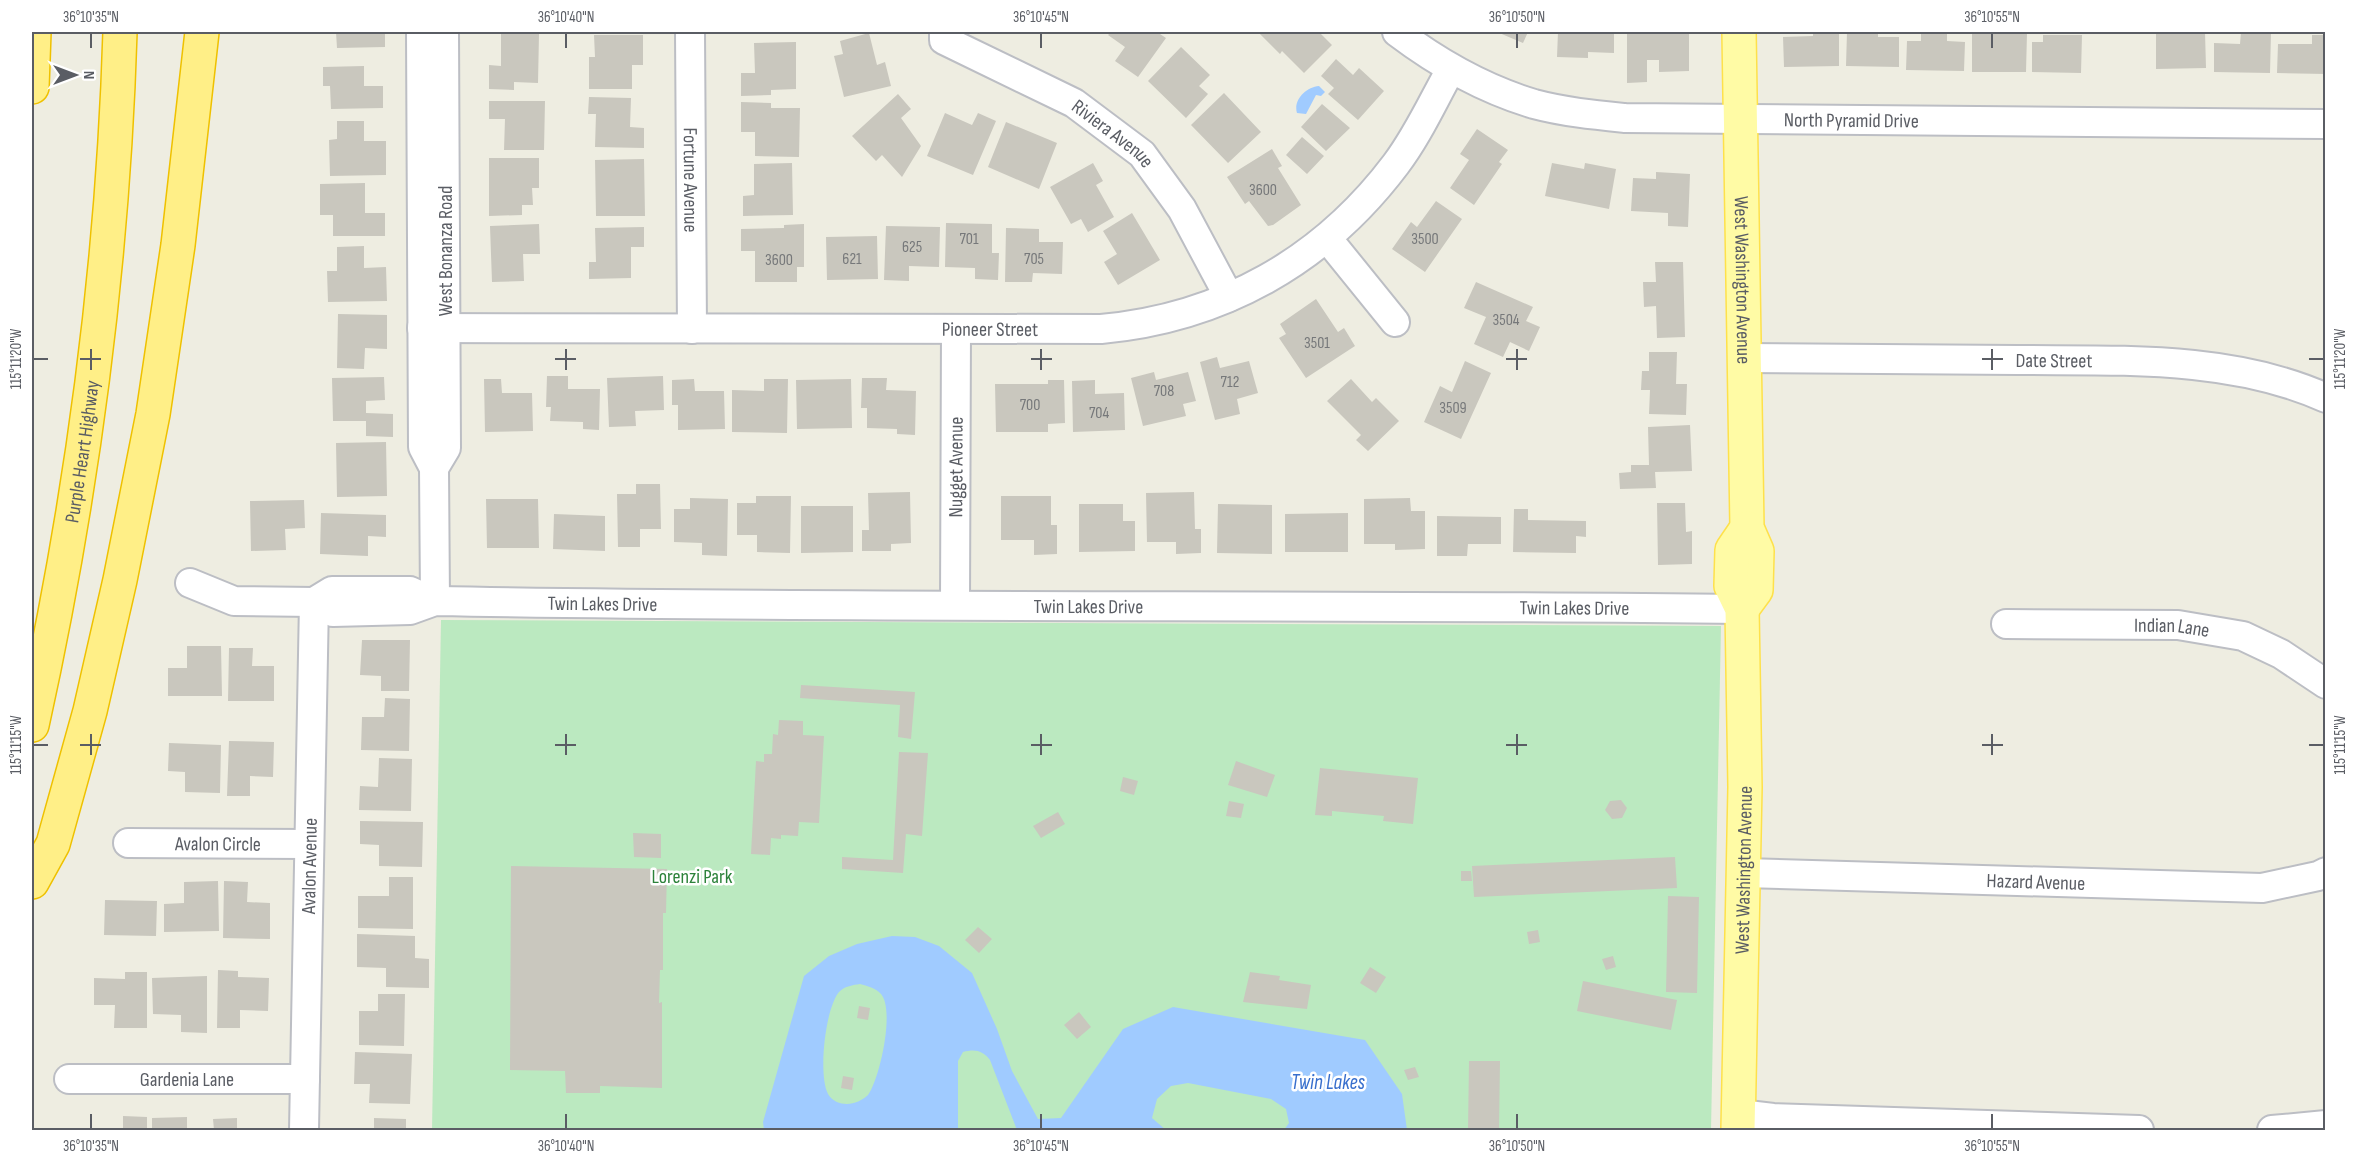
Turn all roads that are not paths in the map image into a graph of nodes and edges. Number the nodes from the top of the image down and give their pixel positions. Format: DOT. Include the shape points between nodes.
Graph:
graph roads {
  1 [pos="120,32"];
  2 [pos="202,32"];
  3 [pos="421,32"];
  4 [pos="444,32"];
  5 [pos="690,32"];
  6 [pos="944,32"];
  7 [pos="1397,32"];
  8 [pos="1739,32"];
  9 [pos="33,39"];
  10 [pos="1451,69"];
  11 [pos="32,87"];
  12 [pos="432,97"];
  13 [pos="1741,118"];
  14 [pos="2325,124"];
  15 [pos="1327,238"];
  16 [pos="1229,297"];
  17 [pos="1395,322"];
  18 [pos="434,328"];
  19 [pos="692,328"];
  20 [pos="956,329"];
  21 [pos="1744,358"];
  22 [pos="2325,398"];
  23 [pos="190,583"];
  24 [pos="435,601"];
  25 [pos="314,602"];
  26 [pos="955,606"];
  27 [pos="1742,609"];
  28 [pos="2006,624"];
  29 [pos="2325,684"];
  30 [pos="32,725"];
  31 [pos="128,843"];
  32 [pos="309,844"];
  33 [pos="2325,872"];
  34 [pos="1744,873"];
  35 [pos="32,882"];
  36 [pos="69,1079"];
  37 [pos="305,1079"];
  38 [pos="1738,1122"];
  39 [pos="2325,1125"];
  40 [pos="304,1131"];
  41 [pos="2139,1131"];
  42 [pos="2272,1131"];
  1 -- 30 [label="highway, Purple Heart Highway" via="96,346 64,561"];
  2 -- 35 [label="highway" via="178,245 153,414 123,569 90,711 53,844"];
  3 -- 12 [label="street, West Bonanza Road"];
  4 -- 12 [label="street, West Bonanza Road"];
  5 -- 19 [label="street, Fortune Avenue"];
  6 -- 16 [label="street, Riviera Avenue" via="944,40 1074,103 1142,154 1182,209"];
  7 -- 10 [label="street, North Pyramid Drive"];
  8 -- 13 [label="main road, West Washington Avenue"];
  9 -- 11 [label="highway"];
  10 -- 13 [label="street, North Pyramid Drive" via="1491,89 1536,104 1583,113 1625,118"];
  10 -- 15 [label="street, Pioneer Street" via="1396,164"];
  12 -- 18 [label="street, West Bonanza Road"];
  13 -- 14 [label="street, North Pyramid Drive"];
  13 -- 21 [label="main road, West Washington Avenue"];
  15 -- 16 [label="street, Pioneer Street" via="1263,282"];
  15 -- 17 [label="street"];
  16 -- 20 [label="street, Pioneer Street" via="1137,326"];
  18 -- 19 [label="street, Pioneer Street"];
  18 -- 24 [label="street, West Bonanza Road" via="423,447 434,468"];
  19 -- 20 [label="street, Pioneer Street"];
  20 -- 26 [label="street, Nugget Avenue"];
  21 -- 22 [label="street, Date Street" via="2125,361 2207,366 2257,376"];
  21 -- 27 [label="main road, West Washington Avenue" via="1747,528 1757,551 1756,590"];
  23 -- 25 [label="street, Twin Lakes Drive" via="234,601"];
  24 -- 25 [label="street, Twin Lakes Drive" via="410,610 333,612"];
  24 -- 26 [label="street, Twin Lakes Drive"];
  25 -- 32 [label="street, Avalon Avenue"];
  26 -- 27 [label="street, Twin Lakes Drive"];
  27 -- 34 [label="main road, West Washington Avenue"];
  28 -- 29 [label="street, Indian Lane" via="2178,625 2243,636 2281,654"];
  31 -- 32 [label="street, Avalon Circle"];
  32 -- 37 [label="street, Avalon Avenue"];
  33 -- 34 [label="street, Hazard Avenue" via="2262,888"];
  34 -- 38 [label="main road, West Washington Avenue"];
  36 -- 37 [label="street, Gardenia Lane"];
  37 -- 40 [label="street, Avalon Avenue"];
  38 -- 41 [label="street" via="1773,1118"];
  39 -- 42 [label="street"];
}
